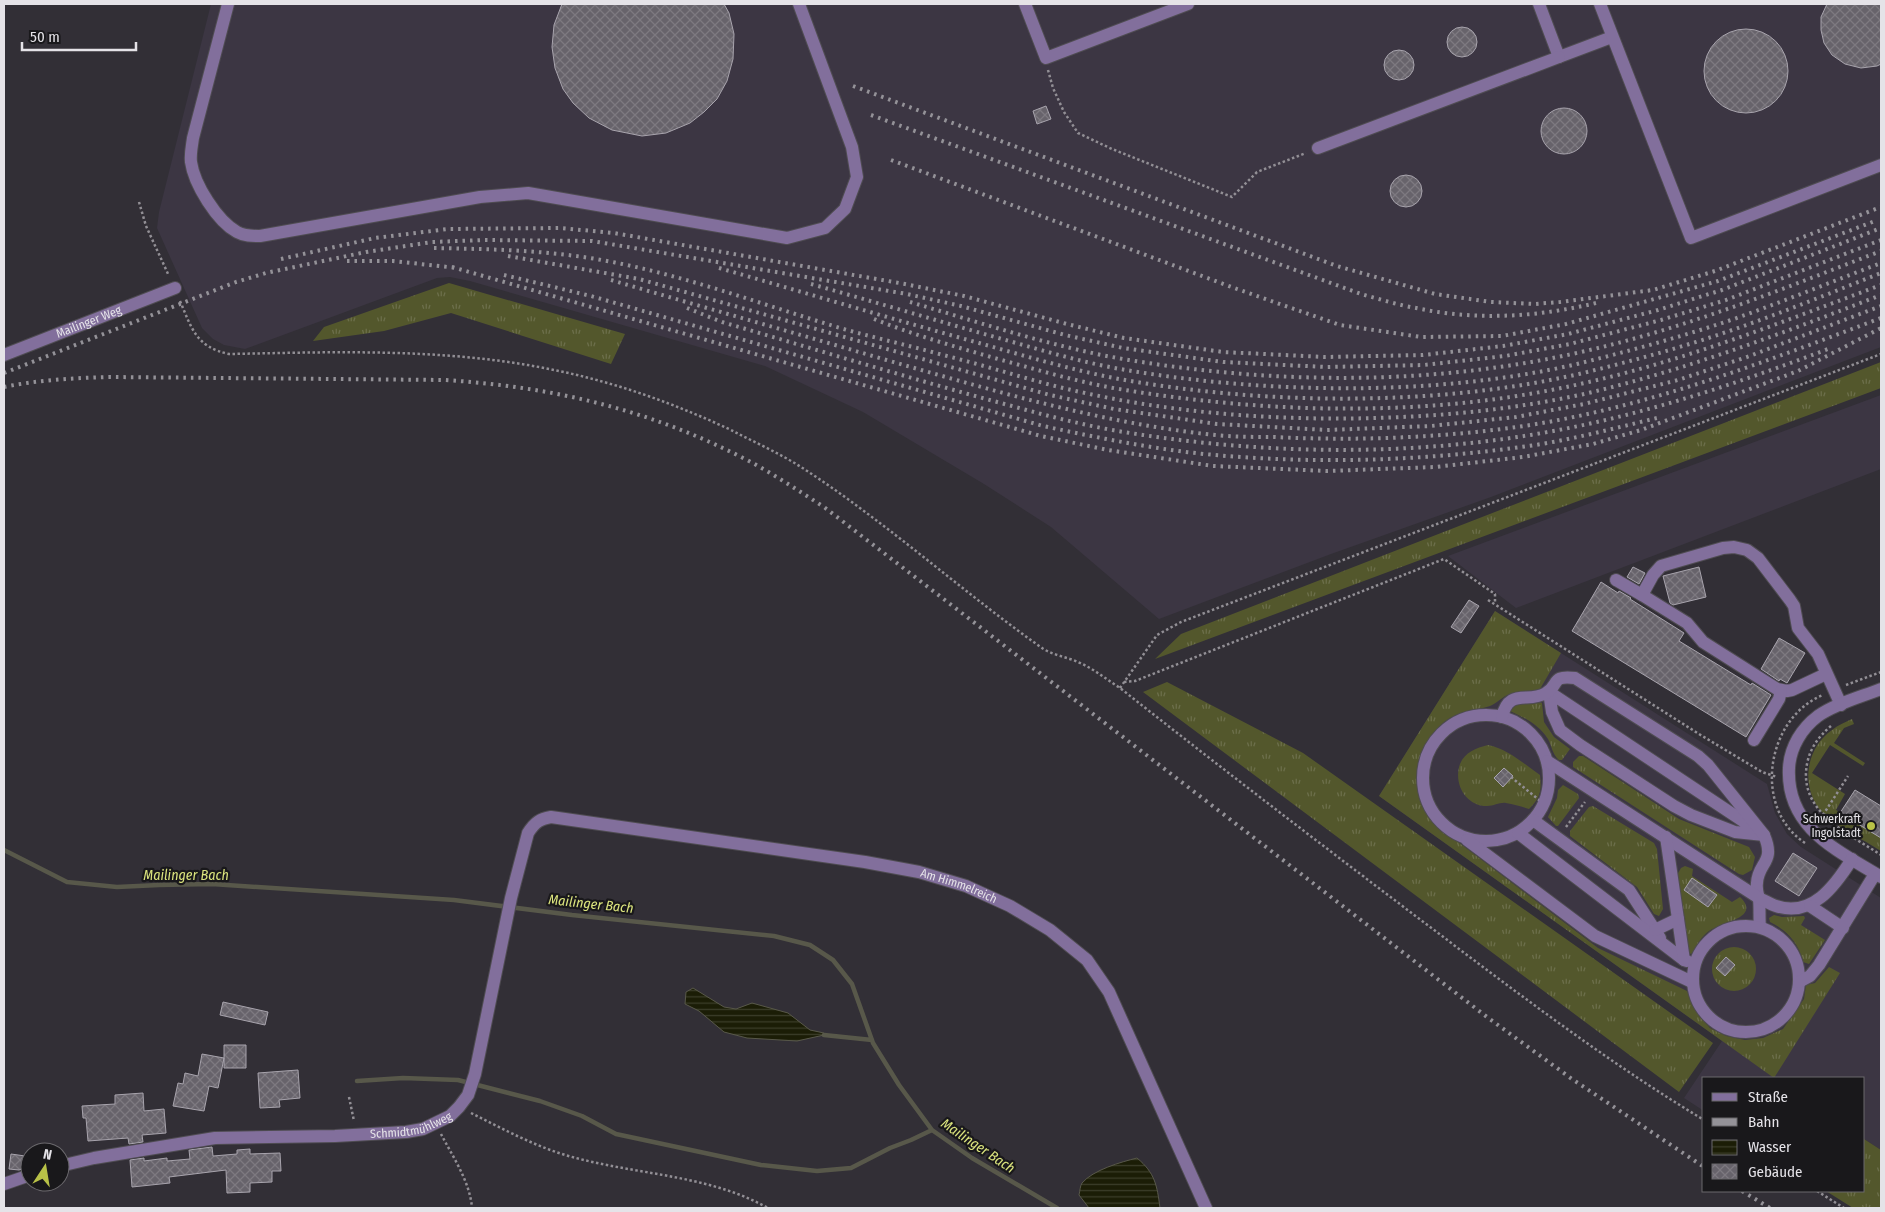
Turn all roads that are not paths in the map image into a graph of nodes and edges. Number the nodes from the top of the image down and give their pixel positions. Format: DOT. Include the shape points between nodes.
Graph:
graph roads {
  1 [pos="228,4"];
  2 [pos="798,4"];
  3 [pos="1024,4"];
  4 [pos="1188,4"];
  5 [pos="1539,4"];
  6 [pos="1600,4"];
  7 [pos="1612,37"];
  8 [pos="1559,57"];
  9 [pos="1318,148"];
  10 [pos="1881,165"];
  11 [pos="174,288"];
  12 [pos="4,355"];
  13 [pos="1616,580"];
  14 [pos="1642,595"];
  15 [pos="1826,674"];
  16 [pos="1881,689"];
  17 [pos="1781,691"];
  18 [pos="1548,692"];
  19 [pos="1841,705"];
  20 [pos="1502,717"];
  21 [pos="1754,740"];
  22 [pos="1547,761"];
  23 [pos="540,820"];
  24 [pos="1534,820"];
  25 [pos="1518,833"];
  26 [pos="1764,835"];
  27 [pos="1461,836"];
  28 [pos="1666,837"];
  29 [pos="1852,859"];
  30 [pos="1878,875"];
  31 [pos="1759,898"];
  32 [pos="1810,906"];
  33 [pos="1678,919"];
  34 [pos="1760,927"];
  35 [pos="1842,928"];
  36 [pos="1655,930"];
  37 [pos="1665,947"];
  38 [pos="1689,962"];
  39 [pos="1692,982"];
  40 [pos="1800,982"];
  41 [pos="70,1164"];
  42 [pos="20,1178"];
  43 [pos="4,1184"];
  44 [pos="1206,1208"];
  1 -- 2 [label="street" via="193,138 191,161 207,201 222,220 243,235 260,236 480,197 528,193 787,238 825,228 845,209 857,177 852,147"];
  3 -- 4 [label="street" via="1046,58"];
  5 -- 8 [label="street"];
  6 -- 7 [label="street"];
  7 -- 8 [label="street"];
  7 -- 10 [label="street" via="1691,238"];
  8 -- 9 [label="street"];
  11 -- 12 [label="street, Mailinger Weg"];
  13 -- 14 [label="street"];
  14 -- 15 [label="street" via="1656,570 1666,563 1723,548 1746,550 1758,558 1790,600 1798,628 1812,645"];
  14 -- 17 [label="street" via="1687,623 1703,642"];
  15 -- 17 [label="street" via="1792,690"];
  15 -- 19 [label="street"];
  16 -- 19 [label="street"];
  17 -- 21 [label="street"];
  18 -- 20 [label="street" via="1513,699 1504,706"];
  18 -- 26 [label="street"];
  18 -- 26 [label="street" via="1560,730 1580,745 1691,815 1735,832"];
  18 -- 26 [label="street" via="1563,677 1575,678 1698,756"];
  19 -- 29 [label="street" via="1818,716 1804,728 1790,761 1789,778 1794,805 1803,820 1830,845"];
  20 -- 22 [label="street" via="1522,726 1538,741"];
  20 -- 27 [label="street" via="1480,715 1459,721 1441,734 1429,752 1424,771 1424,791 1432,810 1444,825"];
  22 -- 24 [label="street" via="1550,782 1544,804"];
  22 -- 28 [label="street"];
  23 -- 41 [label="street, Schmidtmühlweg" via="528,833 511,898 475,1074 468,1095 450,1116 423,1129 406,1132 215,1138"];
  23 -- 44 [label="street, Am Himmelreich" via="569,818 865,862 919,872 966,886 1010,906 1050,930 1087,960 1109,992"];
  24 -- 25 [label="street"];
  24 -- 36 [label="street" via="1629,890"];
  25 -- 27 [label="street" via="1500,840 1480,841"];
  25 -- 37 [label="street"];
  26 -- 31 [label="street" via="1769,847 1756,886"];
  27 -- 39 [label="street" via="1595,936"];
  28 -- 31 [label="street"];
  28 -- 33 [label="street"];
  29 -- 30 [label="street"];
  29 -- 32 [label="street" via="1837,880"];
  30 -- 35 [label="street"];
  31 -- 32 [label="street" via="1776,906 1795,909"];
  31 -- 34 [label="street"];
  32 -- 35 [label="street"];
  33 -- 36 [label="street"];
  33 -- 38 [label="street"];
  34 -- 38 [label="street" via="1743,925 1726,929 1712,937"];
  34 -- 40 [label="street" via="1775,934 1789,947 1797,964"];
  35 -- 40 [label="street" via="1819,965"];
  36 -- 37 [label="street"];
  37 -- 38 [label="street"];
  38 -- 39 [label="street"];
  39 -- 40 [label="street" via="1695,998 1716,1024 1734,1031 1752,1032 1770,1027 1785,1016 1795,1000"];
  42 -- 43 [label="street"];
}
